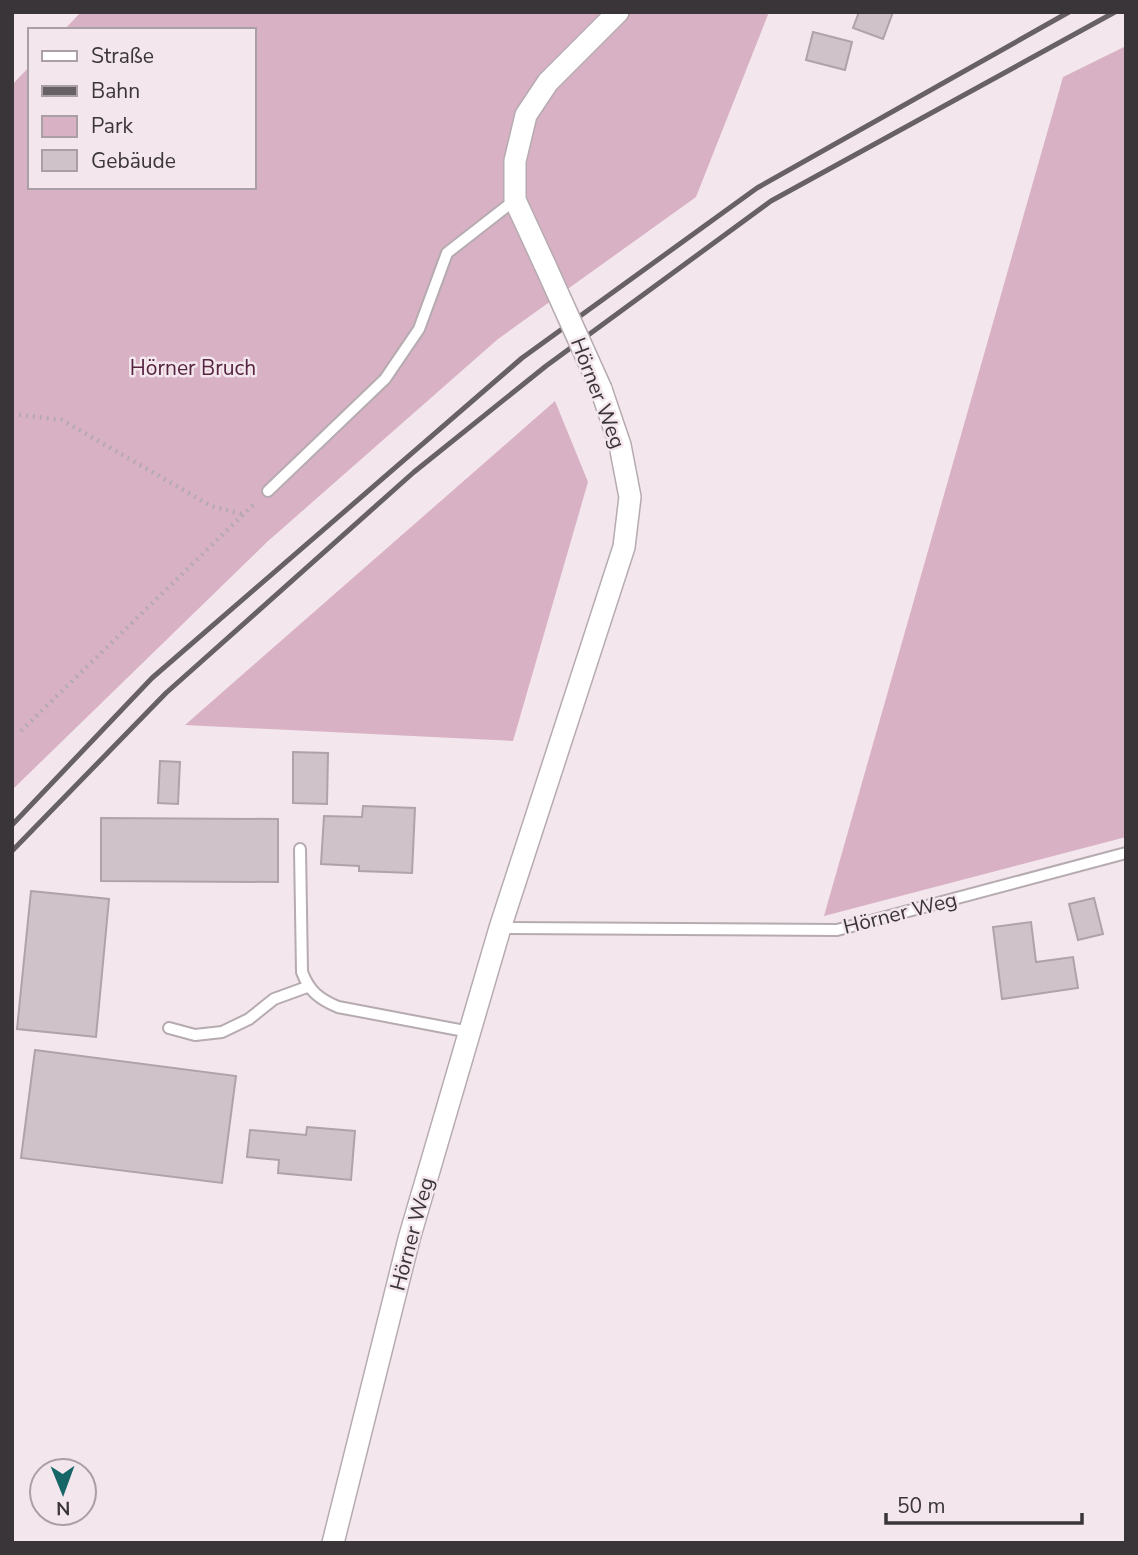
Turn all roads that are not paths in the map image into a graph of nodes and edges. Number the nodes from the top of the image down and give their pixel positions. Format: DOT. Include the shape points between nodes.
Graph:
graph roads {
  1 [pos="618,12"];
  2 [pos="515,200"];
  3 [pos="268,491"];
  4 [pos="300,849"];
  5 [pos="1126,853"];
  6 [pos="500,928"];
  7 [pos="307,987"];
  8 [pos="169,1028"];
  9 [pos="470,1032"];
  10 [pos="333,1543"];
  1 -- 2 [label="street, Hörner Weg" via="548,82 526,115 515,162"];
  2 -- 3 [label="lane" via="447,253 419,329 385,379"];
  2 -- 6 [label="street, Hörner Weg, bridge" via="601,389 620,445 630,497 624,547"];
  4 -- 7 [label="lane" via="302,972"];
  5 -- 6 [label="lane, Hörner Weg" via="838,930"];
  6 -- 9 [label="street, Hörner Weg"];
  7 -- 8 [label="lane" via="274,999 222,1032 195,1035"];
  7 -- 9 [label="lane" via="338,1007"];
  9 -- 10 [label="street, Hörner Weg" via="409,1239"];
}
